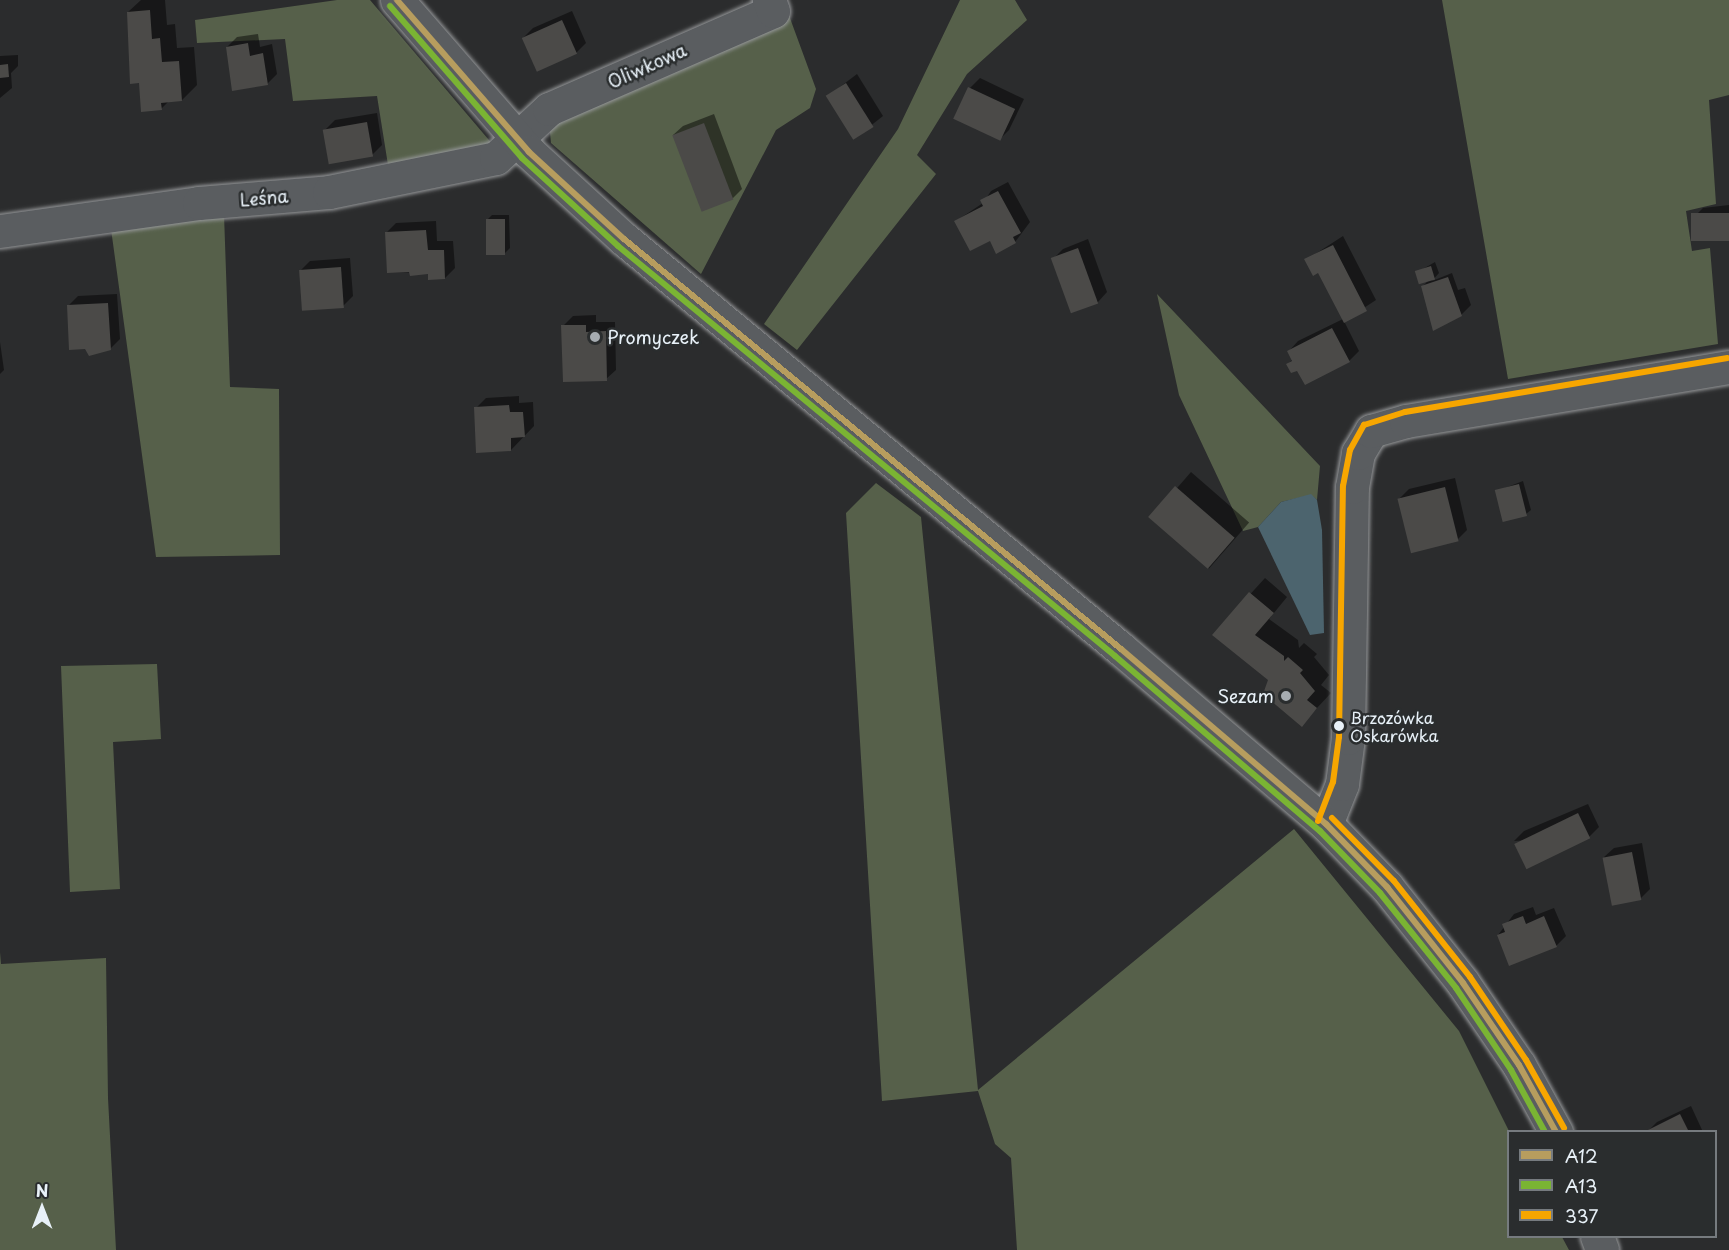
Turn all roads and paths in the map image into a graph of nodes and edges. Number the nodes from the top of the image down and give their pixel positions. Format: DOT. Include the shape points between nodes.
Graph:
graph roads {
  1 [pos="397,0"];
  2 [pos="769,0"];
  3 [pos="516,136"];
  4 [pos="0,231"];
  5 [pos="1729,367"];
  6 [pos="1326,824"];
  7 [pos="1555,1130"];
  1 -- 3 [label="main road"];
  2 -- 3 [label="main road, Oliwkowa" via="773,11 549,109"];
  3 -- 4 [label="main road, Leśna" via="496,158 329,192 199,203"];
  3 -- 6 [label="main road" via="624,239 1121,649"];
  5 -- 6 [label="main road" via="1406,421 1371,432 1358,453 1352,486 1351,664 1345,771"];
  6 -- 7 [label="main road" via="1387,887 1463,982 1519,1065"];
}
